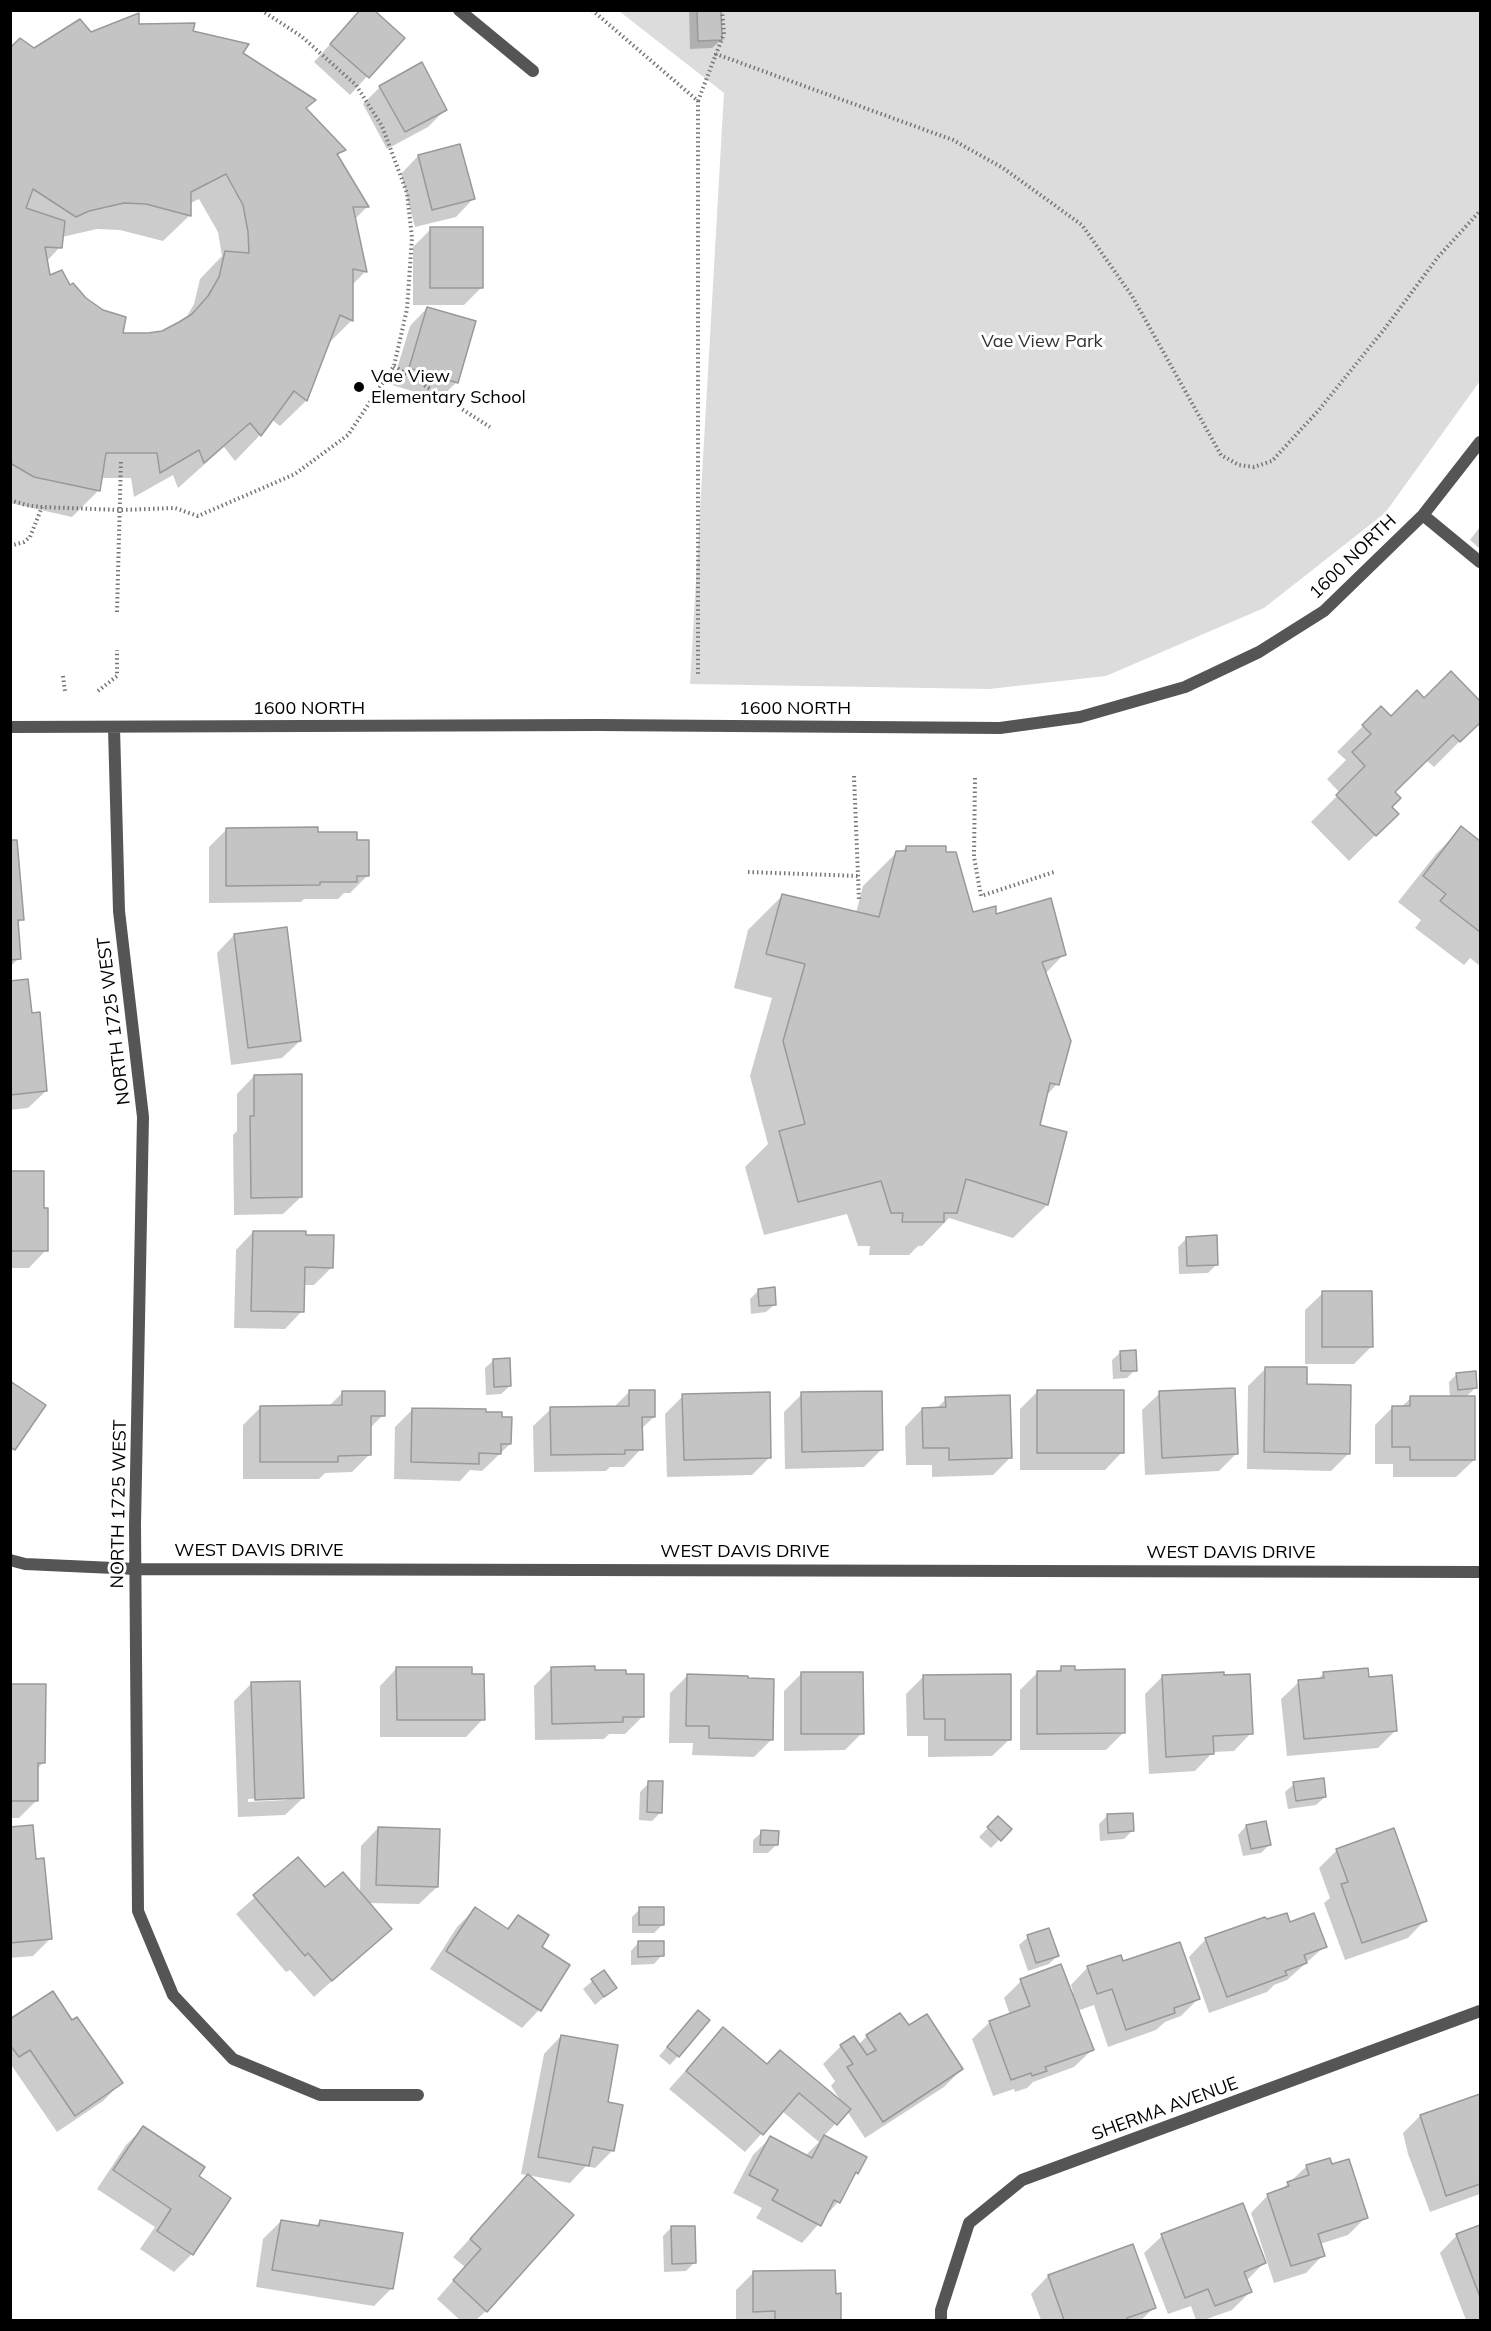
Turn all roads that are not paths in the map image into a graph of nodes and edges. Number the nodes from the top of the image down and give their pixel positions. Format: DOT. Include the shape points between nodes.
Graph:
graph roads {
  1 [pos="459,10"];
  2 [pos="532,71"];
  3 [pos="1480,442"];
  4 [pos="1423,515"];
  5 [pos="1480,561"];
  6 [pos="10,726"];
  7 [pos="114,728"];
  8 [pos="10,1560"];
  9 [pos="136,1569"];
  10 [pos="1480,1572"];
  11 [pos="1480,2011"];
  12 [pos="418,2095"];
  13 [pos="941,2320"];
  1 -- 2 [label="street"];
  3 -- 4 [label="street, 1600 NORTH"];
  4 -- 5 [label="street"];
  4 -- 7 [label="street, 1600 NORTH" via="1324,611 1259,652 1185,687 1080,717 1000,728"];
  6 -- 7 [label="street, 1600 NORTH"];
  7 -- 9 [label="street, NORTH 1725 WEST" via="119,911 143,1117"];
  8 -- 9 [label="street, WEST DAVIS DRIVE"];
  9 -- 10 [label="street, WEST DAVIS DRIVE"];
  9 -- 12 [label="street, NORTH 1725 WEST" via="138,1911 173,1995 233,2059 320,2095"];
  11 -- 13 [label="street, SHERMA AVENUE" via="1022,2181 969,2223"];
}
